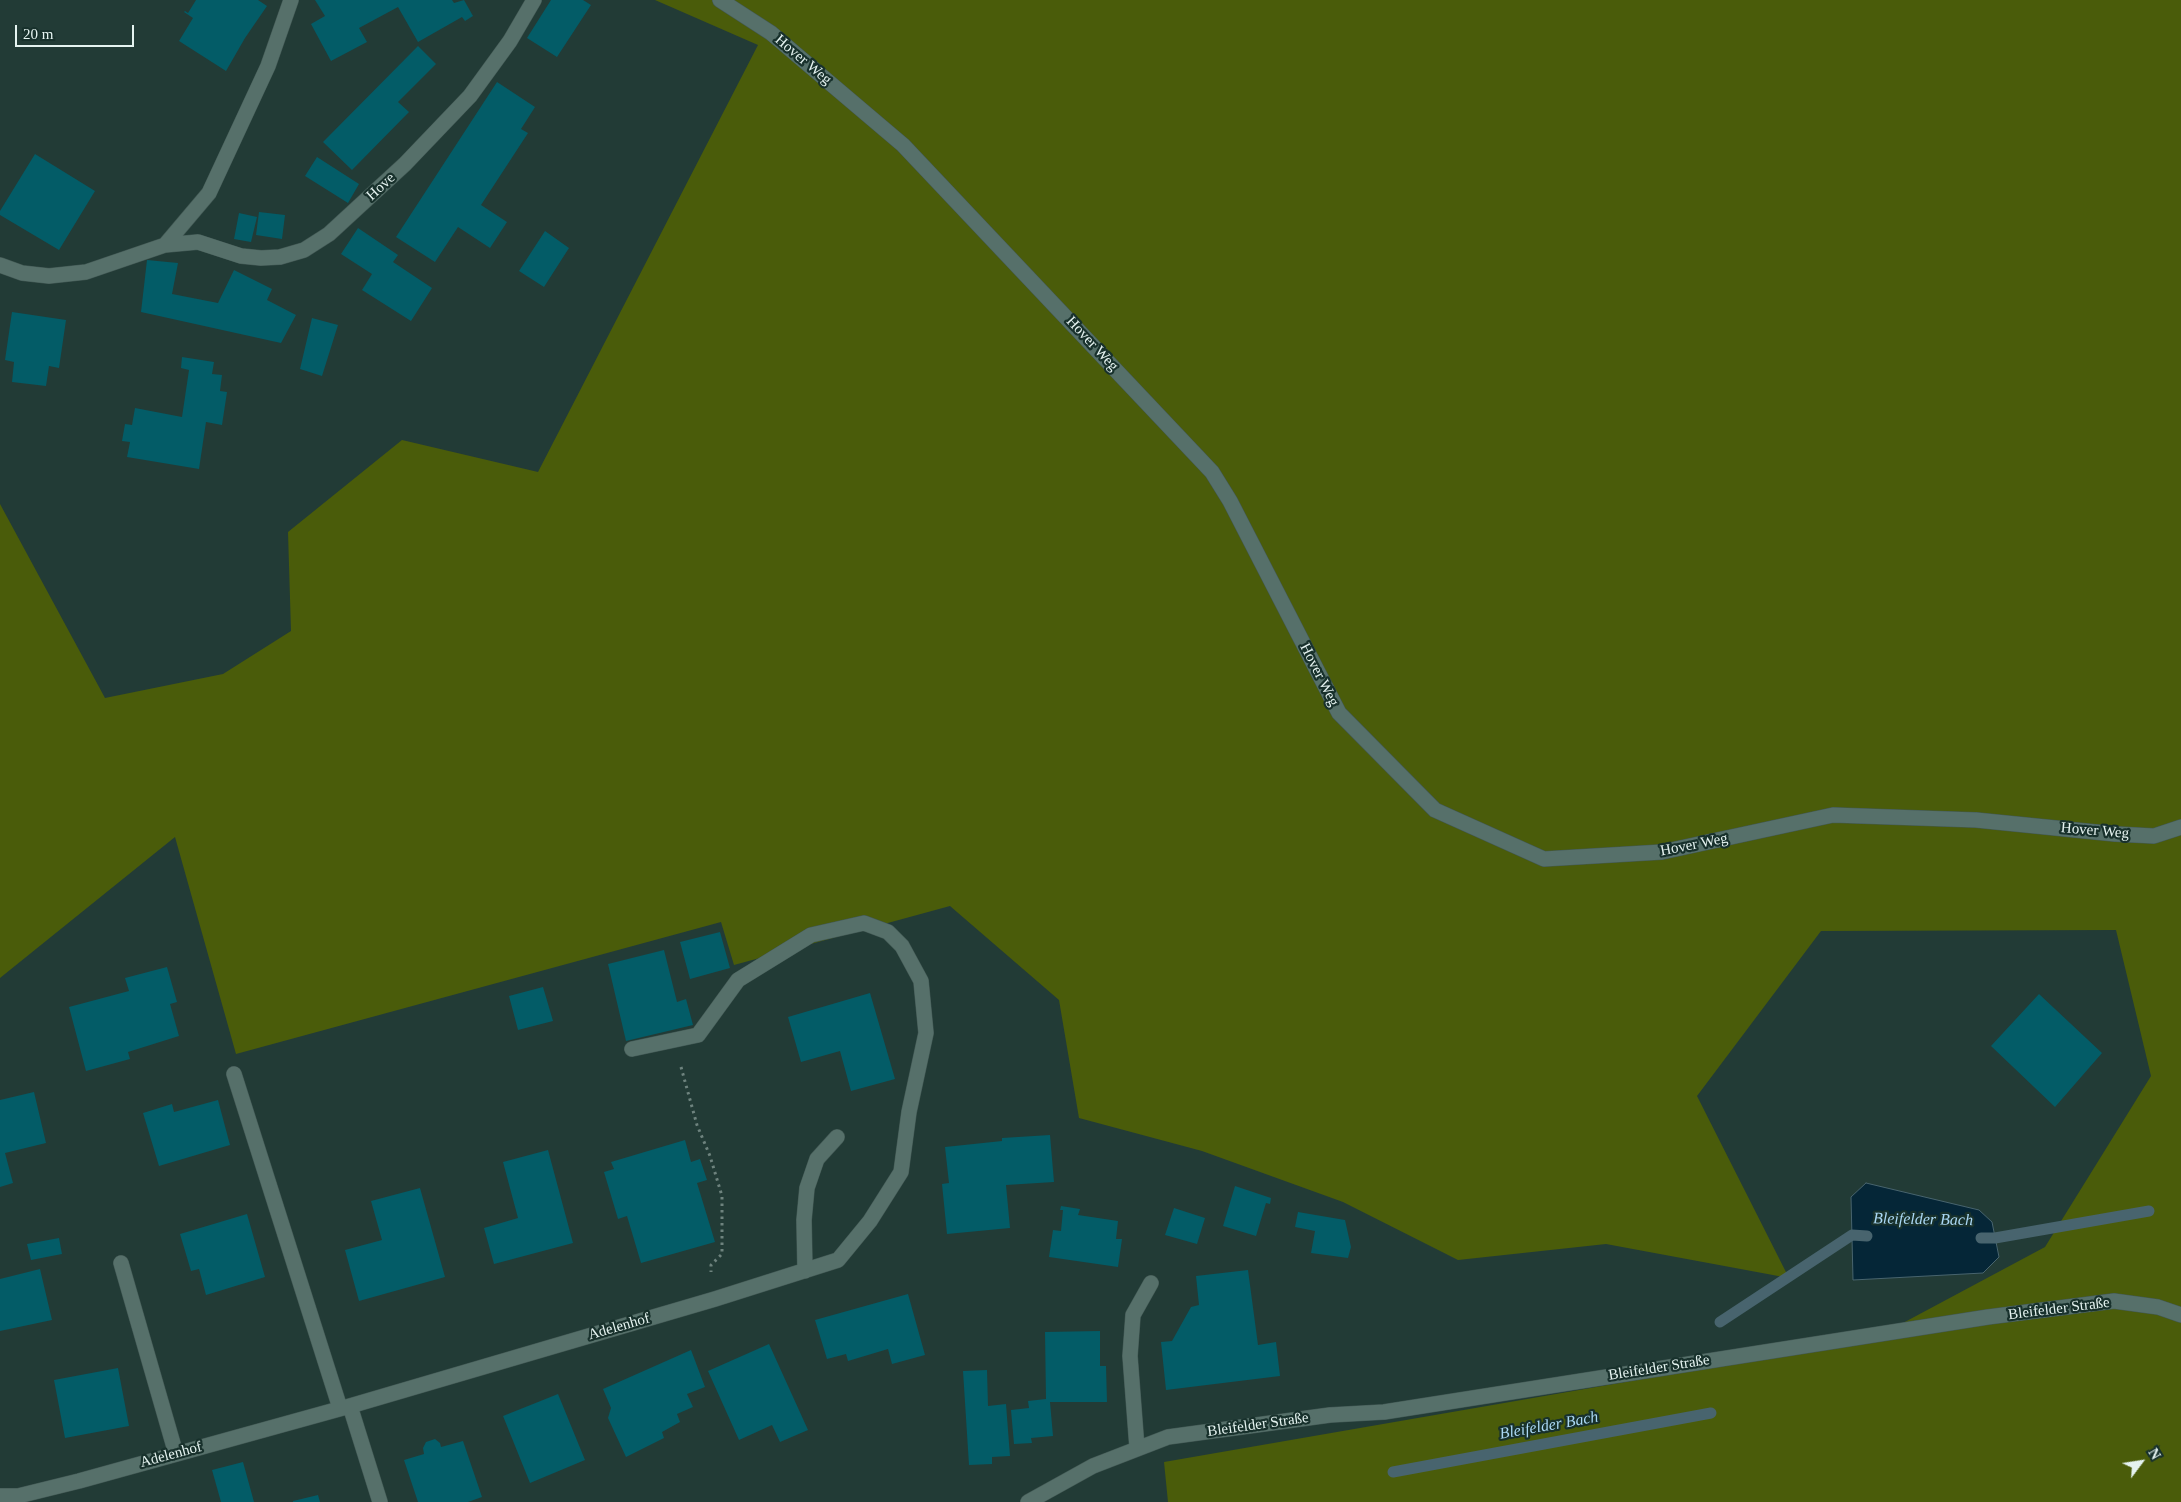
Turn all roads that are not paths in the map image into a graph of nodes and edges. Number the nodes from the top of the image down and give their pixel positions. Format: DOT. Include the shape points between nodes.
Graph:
graph roads {
  1 [pos="291,0"];
  2 [pos="534,0"];
  3 [pos="720,0"];
  4 [pos="165,245"];
  5 [pos="0,265"];
  6 [pos="2181,827"];
  7 [pos="632,1049"];
  8 [pos="234,1074"];
  9 [pos="837,1137"];
  10 [pos="121,1263"];
  11 [pos="806,1271"];
  12 [pos="1151,1283"];
  13 [pos="2181,1315"];
  14 [pos="345,1407"];
  15 [pos="1137,1448"];
  16 [pos="176,1454"];
  17 [pos="0,1496"];
  18 [pos="380,1502"];
  19 [pos="1028,1502"];
  1 -- 4 [label="street" via="268,66 210,193"];
  2 -- 4 [label="street, Hove" via="510,41 470,96 405,164 329,234 304,250 280,257 241,256 198,242"];
  3 -- 6 [label="street, Hover Weg" via="771,33 903,145 1212,472 1339,713 1434,810 1544,859 1662,852 1833,815 1976,820 2154,836"];
  4 -- 5 [label="street, Hove" via="86,272 49,276 22,273"];
  7 -- 11 [label="street, Adelenhof" via="698,1035 738,980 811,935 864,923 888,932 902,946 921,981 926,1033 909,1112 902,1172 870,1221 838,1260"];
  8 -- 14 [label="street"];
  9 -- 11 [label="street" via="817,1160 807,1188 804,1220"];
  10 -- 16 [label="street"];
  11 -- 14 [label="street, Adelenhof"];
  12 -- 15 [label="street" via="1133,1315 1130,1356"];
  13 -- 15 [label="street, Bleifelder Straße" via="2158,1306 2114,1301 1642,1370 1384,1412 1330,1415 1177,1436"];
  14 -- 16 [label="street, Adelenhof"];
  14 -- 18 [label="street"];
  15 -- 19 [label="street, Bleifelder Straße" via="1093,1466"];
  16 -- 17 [label="street, Adelenhof" via="18,1496"];
}
